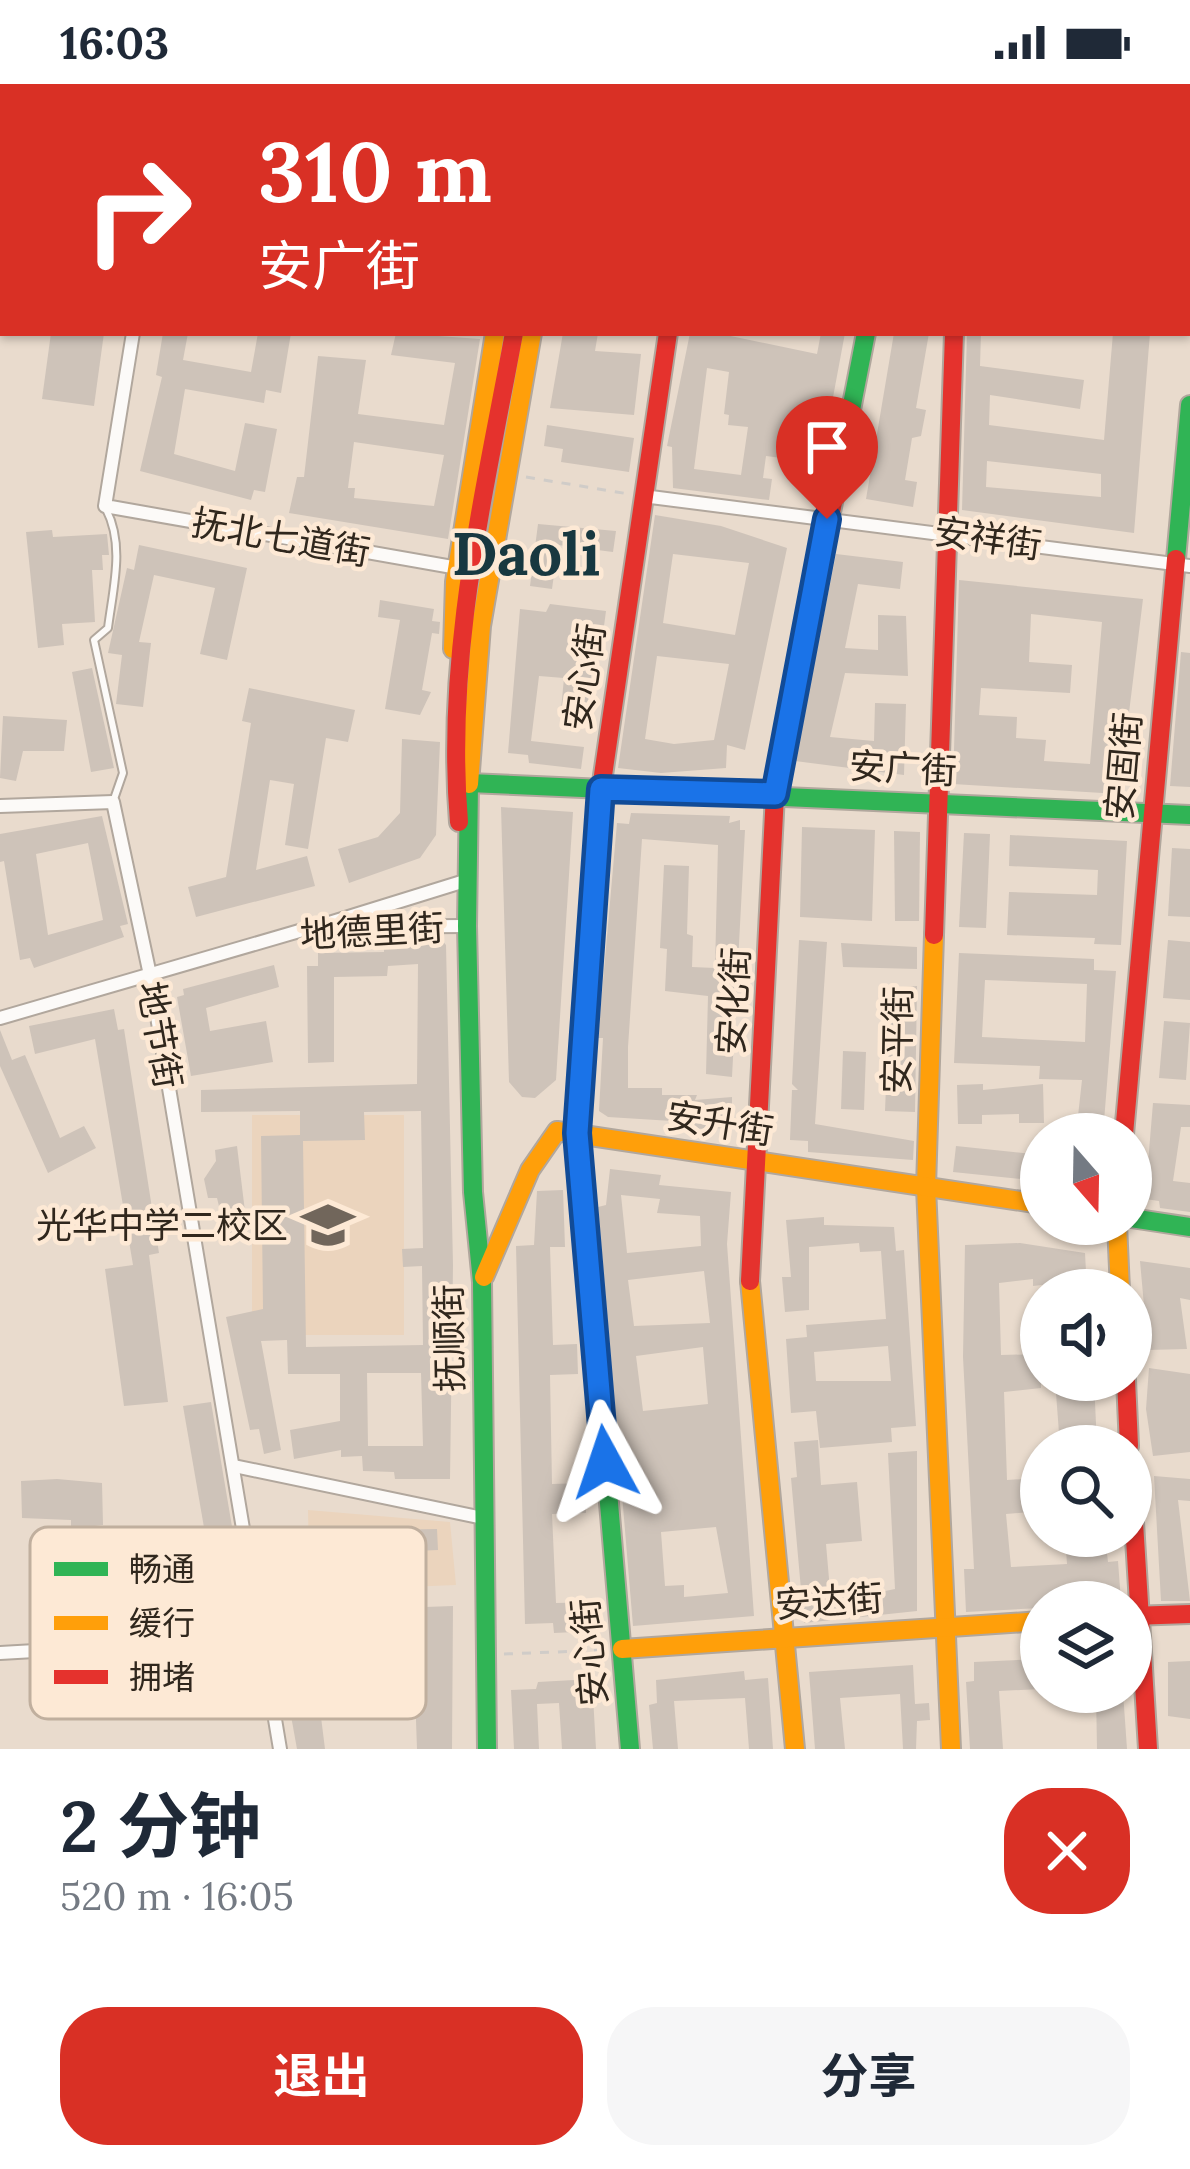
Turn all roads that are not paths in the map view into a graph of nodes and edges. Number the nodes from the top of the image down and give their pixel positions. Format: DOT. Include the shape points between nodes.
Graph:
graph roads {
  1 [pos="133,336"];
  2 [pos="495,336"];
  3 [pos="513,336"];
  4 [pos="531,336"];
  5 [pos="668,336"];
  6 [pos="865,336"];
  7 [pos="954,336"];
  8 [pos="1190,405"];
  9 [pos="643,496"];
  10 [pos="105,506"];
  11 [pos="827,519"];
  12 [pos="950,532"];
  13 [pos="1182,565"];
  14 [pos="458,568"];
  15 [pos="458,724"];
  16 [pos="470,783"];
  17 [pos="601,789"];
  18 [pos="775,794"];
  19 [pos="113,802"];
  20 [pos="936,804"];
  21 [pos="0,806"];
  22 [pos="1152,813"];
  23 [pos="1190,815"];
  24 [pos="468,880"];
  25 [pos="467,926"];
  26 [pos="313,927"];
  27 [pos="150,975"];
  28 [pos="0,1018"];
  29 [pos="1126,1113"];
  30 [pos="577,1133"];
  31 [pos="759,1163"];
  32 [pos="926,1186"];
  33 [pos="1020,1201"];
  34 [pos="1152,1221"];
  35 [pos="1190,1227"];
  36 [pos="482,1282"];
  37 [pos="234,1466"];
  38 [pos="483,1518"];
  39 [pos="244,1527"];
  40 [pos="1190,1614"];
  41 [pos="1152,1615"];
  42 [pos="1020,1622"];
  43 [pos="947,1626"];
  44 [pos="786,1637"];
  45 [pos="622,1649"];
  46 [pos="30,1651"];
  47 [pos="0,1653"];
  48 [pos="1144,1713"];
  49 [pos="275,1719"];
  50 [pos="280,1749"];
  51 [pos="487,1749"];
  52 [pos="630,1749"];
  53 [pos="795,1749"];
  54 [pos="951,1749"];
  55 [pos="1148,1749"];
  1 -- 10 [label="street, 地节街"];
  2 -- 14 [label="street"];
  3 -- 15 [label="street"];
  4 -- 16 [label="street" via="481,626"];
  5 -- 9 [label="street, 安心街"];
  6 -- 11 [label="street, 安化街"];
  7 -- 12 [label="street, 安平街"];
  8 -- 13 [label="street, 安固街"];
  9 -- 11 [label="street, 安祥街"];
  9 -- 17 [label="street, 安心街"];
  10 -- 14 [label="street, 抚北七道街"];
  10 -- 19 [label="lane, 地节街" via="117,530 117,558 108,628 94,640 123,772"];
  11 -- 12 [label="street, 安祥街"];
  11 -- 18 [label="street, 安化街"];
  12 -- 13 [label="street, 安祥街"];
  12 -- 20 [label="street, 安平街"];
  13 -- 22 [label="street, 安固街"];
  14 -- 15 [label="street"];
  15 -- 24 [label="street" via="454,778"];
  16 -- 17 [label="street, 安广街"];
  16 -- 24 [label="street"];
  17 -- 18 [label="street, 安广街"];
  17 -- 30 [label="street, 安心街"];
  18 -- 20 [label="street, 安广街"];
  18 -- 31 [label="street, 安化街"];
  19 -- 21 [label="street"];
  19 -- 27 [label="street, 地节街"];
  20 -- 22 [label="street, 安广街"];
  20 -- 32 [label="street, 安平街"];
  22 -- 23 [label="street, 安广街"];
  22 -- 29 [label="street, 安固街"];
  24 -- 25 [label="street, 抚顺街"];
  24 -- 26 [label="street"];
  25 -- 26 [label="street, 地德里街"];
  25 -- 36 [label="street, 抚顺街" via="472,1192"];
  26 -- 27 [label="street, 地德里街"];
  27 -- 28 [label="street, 地德里街"];
  27 -- 37 [label="street, 地节街"];
  30 -- 31 [label="street, 安升街"];
  30 -- 36 [label="street" via="547,1138"];
  30 -- 45 [label="street, 安心街"];
  31 -- 32 [label="street, 安升街"];
  31 -- 44 [label="street, 安化街" via="750,1302"];
  32 -- 33 [label="street, 安升街"];
  32 -- 43 [label="street, 安平街"];
  34 -- 35 [label="street"];
  36 -- 38 [label="street, 抚顺街"];
  37 -- 38 [label="street"];
  37 -- 39 [label="street, 地节街"];
  38 -- 51 [label="street, 抚顺街"];
  40 -- 41 [label="street"];
  42 -- 43 [label="street, 安达街"];
  43 -- 44 [label="street, 安达街"];
  43 -- 54 [label="street, 安平街"];
  44 -- 45 [label="street, 安达街"];
  44 -- 53 [label="street, 安化街"];
  45 -- 52 [label="street, 安心街"];
  46 -- 47 [label="street"];
  48 -- 55 [label="street"];
  49 -- 50 [label="street, 地节街"];
}
